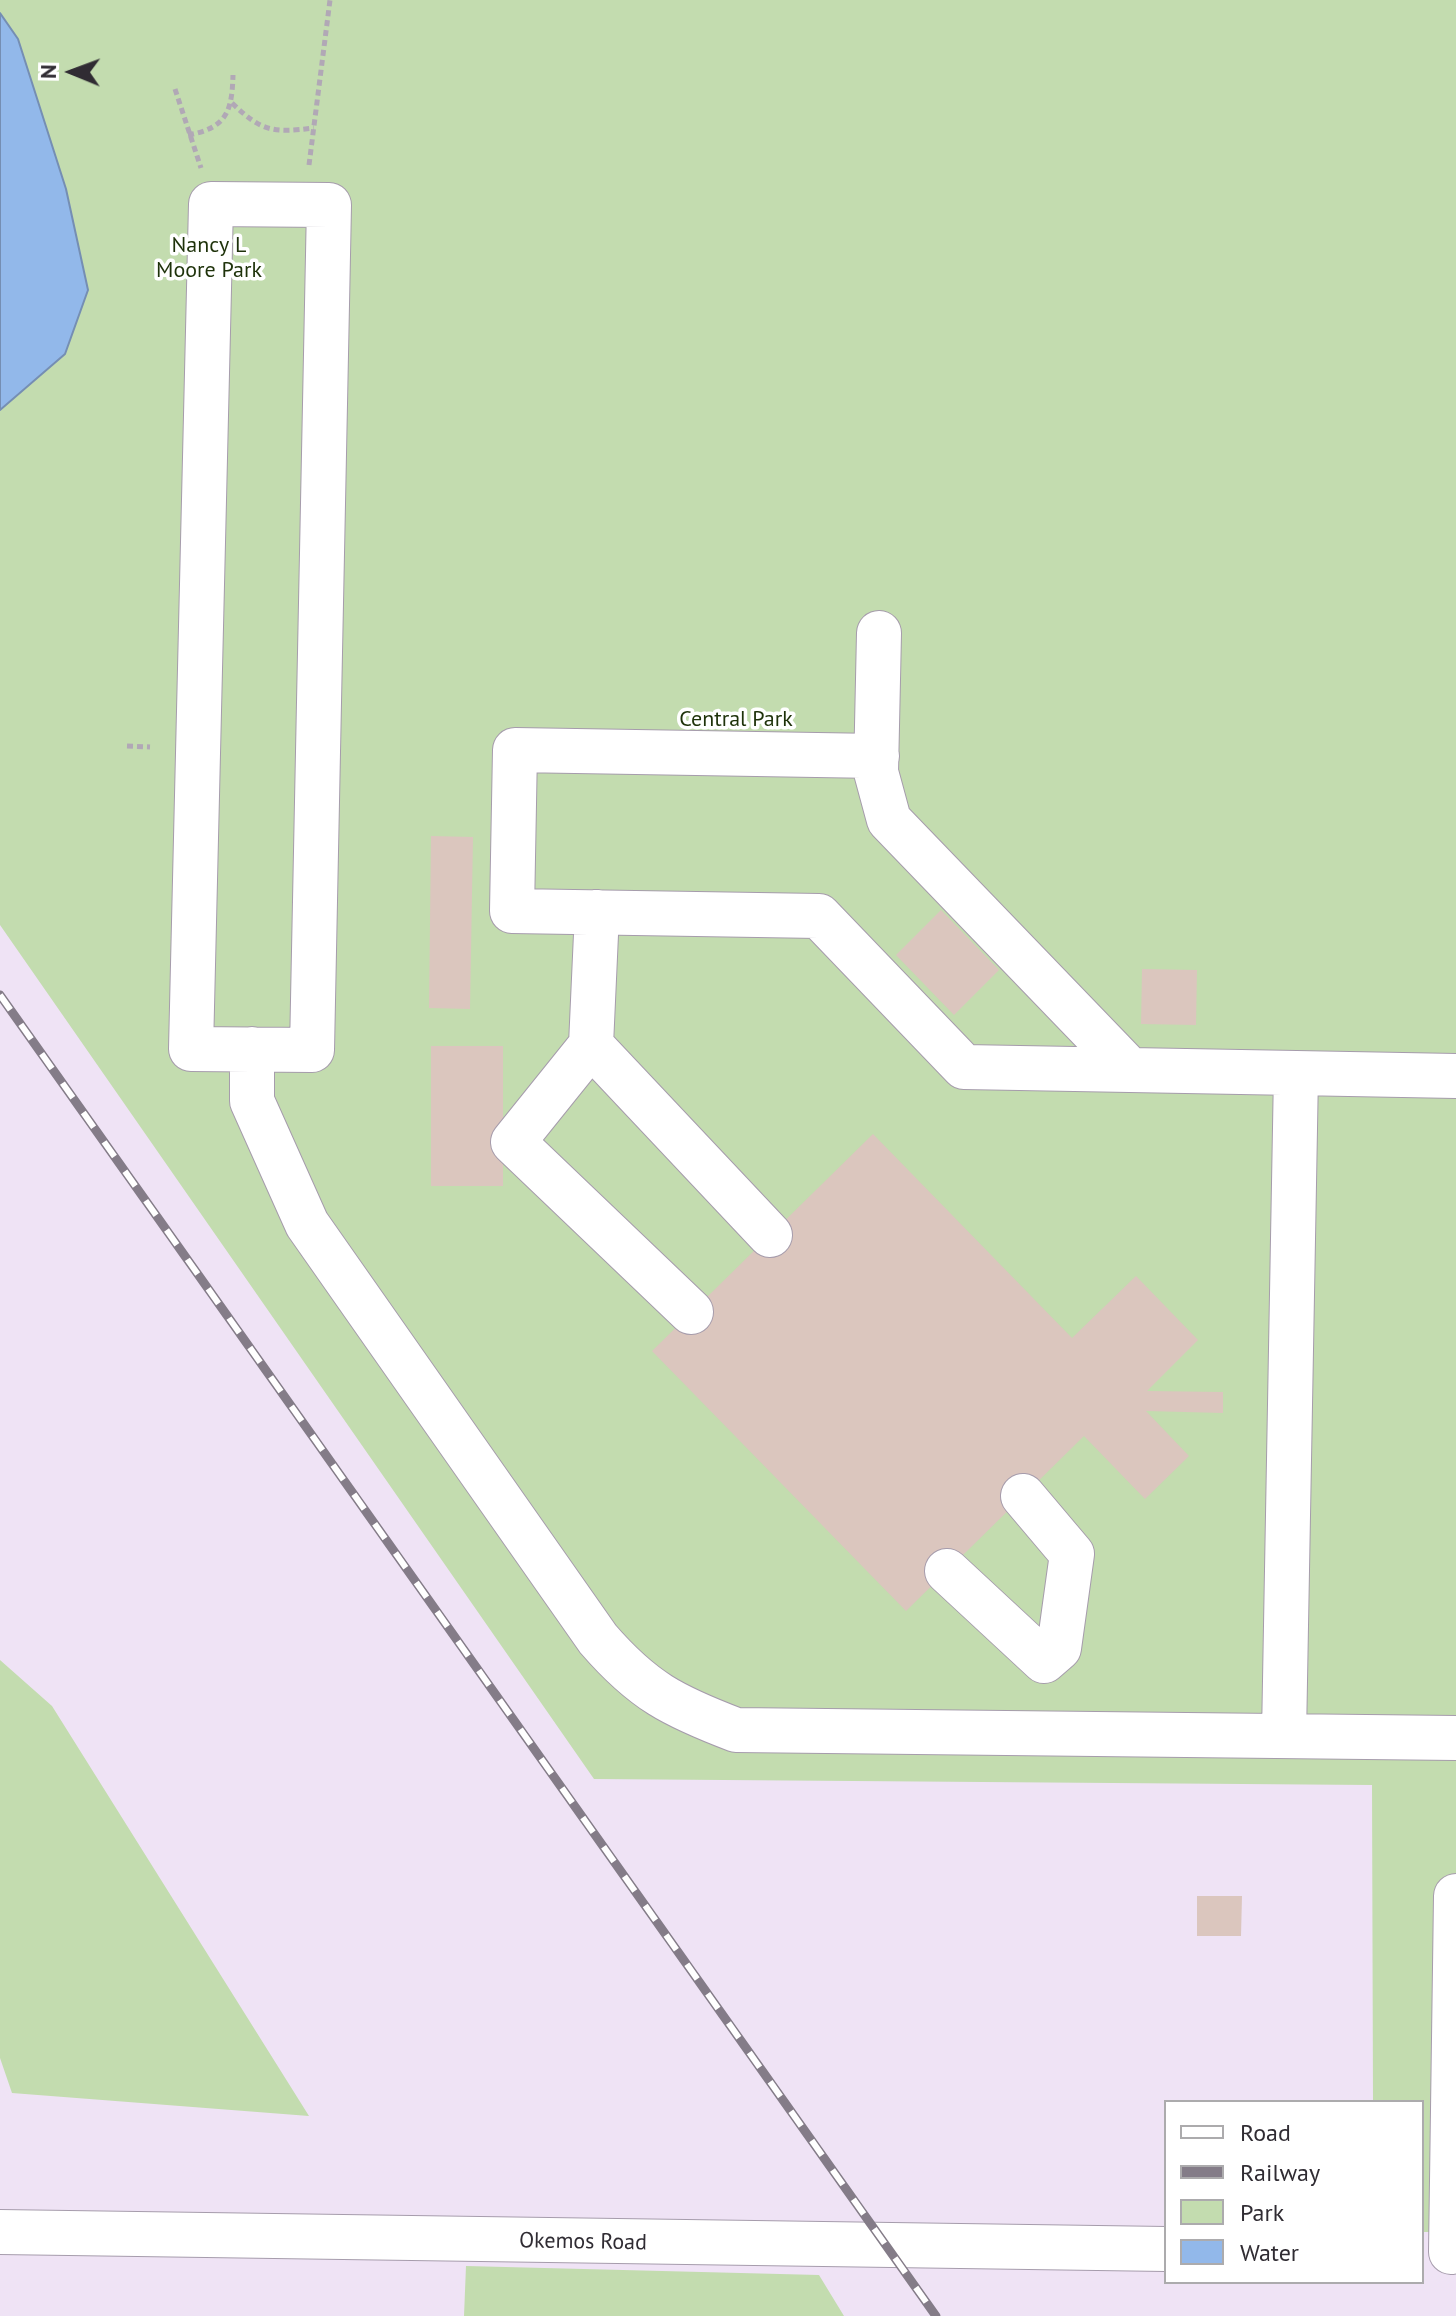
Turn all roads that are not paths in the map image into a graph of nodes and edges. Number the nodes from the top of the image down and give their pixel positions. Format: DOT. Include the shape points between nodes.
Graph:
graph roads {
  1 [pos="879,633"];
  2 [pos="877,756"];
  3 [pos="597,912"];
  4 [pos="591,1045"];
  5 [pos="252,1049"];
  6 [pos="1130,1070"];
  7 [pos="1296,1073"];
  8 [pos="1456,1076"];
  9 [pos="770,1235"];
  10 [pos="691,1312"];
  11 [pos="1023,1496"];
  12 [pos="947,1571"];
  13 [pos="1050,1655"];
  14 [pos="1049,1733"];
  15 [pos="1284,1736"];
  16 [pos="1456,1738"];
  17 [pos="1456,1896"];
  18 [pos="0,2232"];
  19 [pos="1164,2249"];
  20 [pos="1443,2252"];
  1 -- 2 [label="street"];
  2 -- 3 [label="street" via="515,750 512,911"];
  2 -- 6 [label="street" via="878,790 889,820"];
  3 -- 4 [label="street"];
  3 -- 6 [label="street" via="819,916 964,1067"];
  4 -- 9 [label="street"];
  4 -- 10 [label="street" via="513,1142"];
  5 -- 5 [label="street" via="312,1050 329,205 211,204 191,1049"];
  5 -- 14 [label="street" via="252,1101 307,1224 623,1668 673,1706 736,1730"];
  6 -- 7 [label="street"];
  7 -- 8 [label="street"];
  7 -- 15 [label="street"];
  11 -- 13 [label="street" via="1072,1554 1059,1648"];
  12 -- 13 [label="street" via="1044,1661"];
  13 -- 14 [label="street"];
  14 -- 15 [label="street"];
  15 -- 16 [label="street"];
  17 -- 20 [label="street"];
  18 -- 19 [label="street, Okemos Road"];
}
